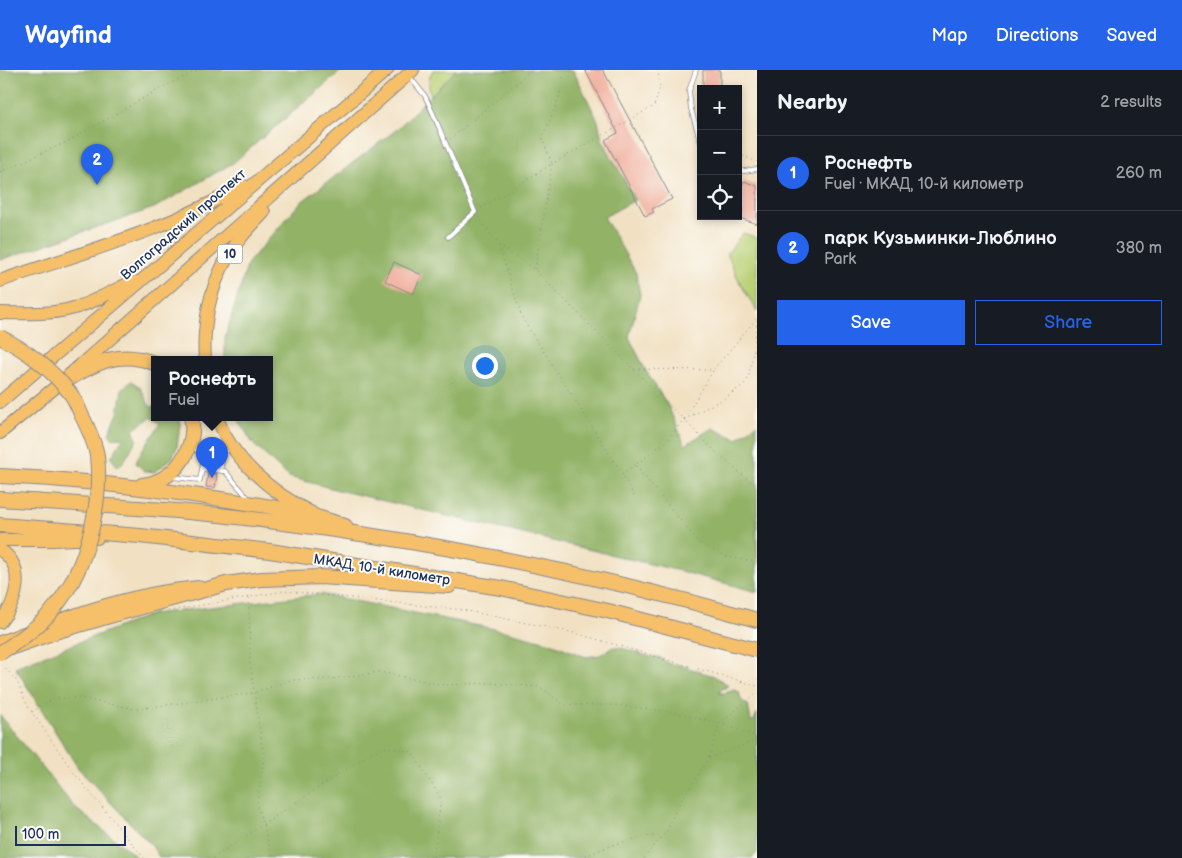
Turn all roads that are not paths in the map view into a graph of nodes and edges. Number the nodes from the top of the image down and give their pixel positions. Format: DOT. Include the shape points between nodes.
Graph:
graph roads {
  1 [pos="387,70"];
  2 [pos="696,70"];
  3 [pos="411,72"];
  4 [pos="697,130"];
  5 [pos="275,166"];
  6 [pos="302,169"];
  7 [pos="757,169"];
  8 [pos="742,171"];
  9 [pos="448,237"];
  10 [pos="146,276"];
  11 [pos="0,281"];
  12 [pos="0,313"];
  13 [pos="0,337"];
  14 [pos="204,356"];
  15 [pos="151,362"];
  16 [pos="58,385"];
  17 [pos="0,402"];
  18 [pos="192,421"];
  19 [pos="219,421"];
  20 [pos="0,433"];
  21 [pos="190,442"];
  22 [pos="231,444"];
  23 [pos="202,469"];
  24 [pos="221,471"];
  25 [pos="0,476"];
  26 [pos="167,476"];
  27 [pos="131,486"];
  28 [pos="0,499"];
  29 [pos="253,503"];
  30 [pos="323,518"];
  31 [pos="0,525"];
  32 [pos="140,536"];
  33 [pos="389,539"];
  34 [pos="0,540"];
  35 [pos="0,550"];
  36 [pos="226,584"];
  37 [pos="501,588"];
  38 [pos="757,620"];
  39 [pos="0,622"];
  40 [pos="0,642"];
  41 [pos="757,650"];
  42 [pos="0,652"];
  1 -- 5 [label="main road, Волгоградский проспект"];
  2 -- 4 [label="lane" via="689,91"];
  3 -- 6 [label="main road"];
  3 -- 9 [label="lane" via="425,96 474,212"];
  5 -- 10 [label="main road, Волгоградский проспект"];
  5 -- 11 [label="main road" via="229,194 137,234"];
  6 -- 14 [label="main road, 10" via="238,241 224,263 206,316"];
  6 -- 16 [label="main road"];
  7 -- 8 [label="lane"];
  10 -- 12 [label="main road" via="72,309"];
  10 -- 17 [label="main road, Волгоградский проспект"];
  13 -- 42 [label="highway, bridge" via="25,350 48,368 72,395 97,454 98,486 87,541 78,569 64,595 25,638"];
  15 -- 16 [label="highway" via="125,356 110,358"];
  16 -- 20 [label="main road"];
  18 -- 21 [label="highway"];
  19 -- 22 [label="main road"];
  21 -- 23 [label="lane" via="204,458"];
  21 -- 26 [label="highway" via="185,456"];
  22 -- 24 [label="lane" via="222,457"];
  22 -- 30 [label="main road" via="270,488"];
  23 -- 24 [label="lane"];
  23 -- 26 [label="lane" via="200,480"];
  24 -- 29 [label="lane" via="225,471"];
  25 -- 27 [label="highway"];
  26 -- 27 [label="highway" via="158,482"];
  27 -- 29 [label="highway"];
  28 -- 33 [label="highway" via="269,520"];
  29 -- 30 [label="highway"];
  30 -- 33 [label="highway"];
  31 -- 32 [label="highway, МКАД, 10-й километр"];
  32 -- 34 [label="main road"];
  32 -- 37 [label="highway, МКАД, 10-й километр" via="270,551"];
  33 -- 38 [label="highway" via="615,582"];
  35 -- 39 [label="main road" via="9,558 17,580 13,601"];
  36 -- 37 [label="highway" via="321,576 431,586"];
  36 -- 40 [label="main road" via="170,590 116,602"];
  36 -- 42 [label="highway" via="58,631"];
  37 -- 41 [label="highway, МКАД, 10-й километр" via="608,610"];
}
